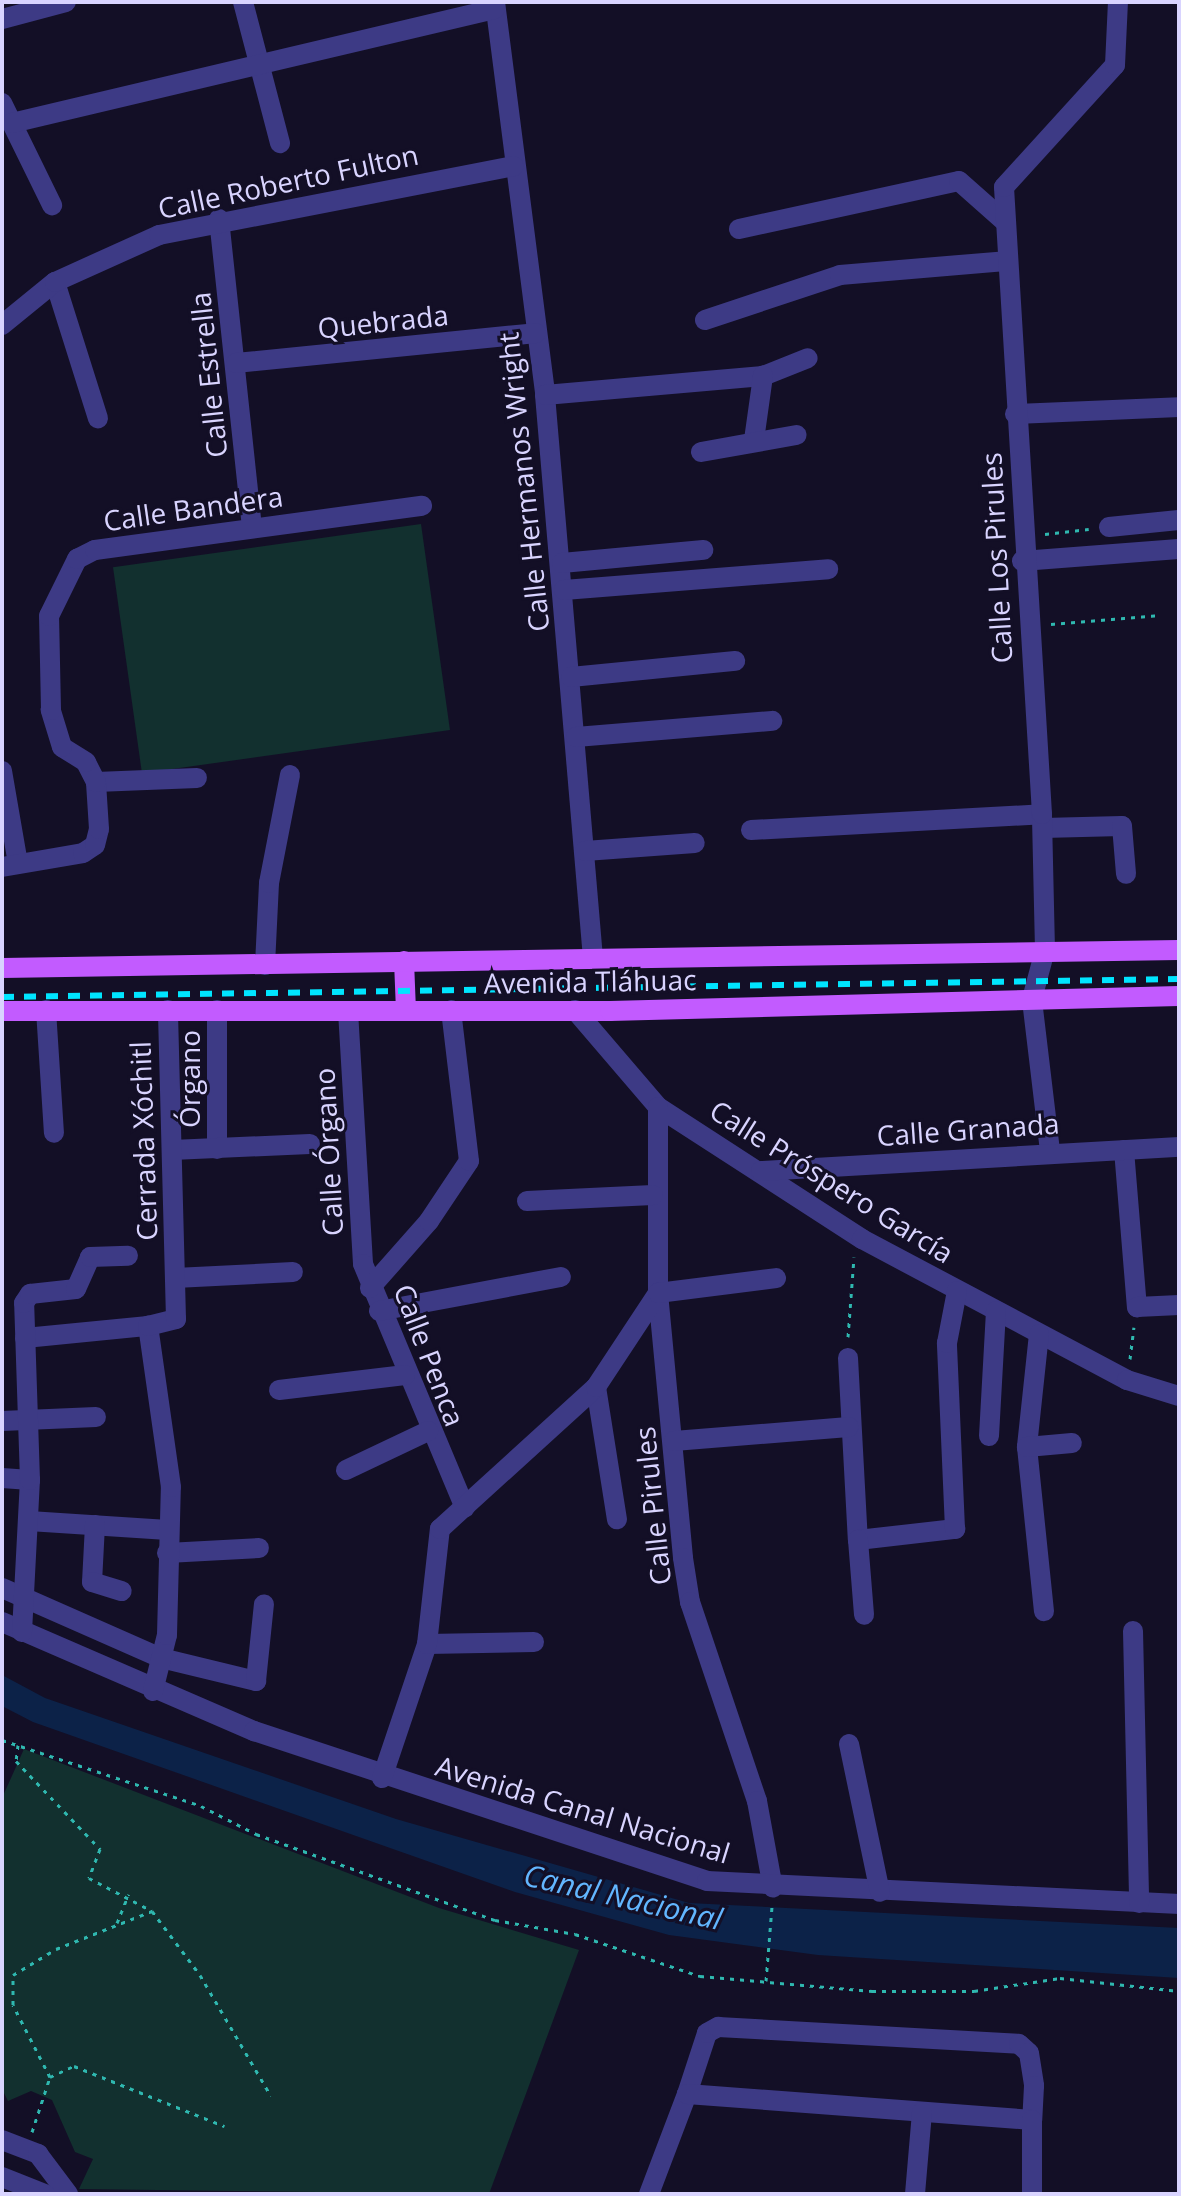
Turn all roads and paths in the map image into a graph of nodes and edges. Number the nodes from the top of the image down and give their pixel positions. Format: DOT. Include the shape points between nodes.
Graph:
graph roads {
  1 [pos="66,2"];
  2 [pos="243,2"];
  3 [pos="1118,2"];
  4 [pos="495,6"];
  5 [pos="2,19"];
  6 [pos="258,60"];
  7 [pos="2,103"];
  8 [pos="12,123"];
  9 [pos="280,143"];
  10 [pos="513,166"];
  11 [pos="52,205"];
  12 [pos="219,219"];
  13 [pos="1004,221"];
  14 [pos="739,229"];
  15 [pos="1005,261"];
  16 [pos="55,282"];
  17 [pos="705,320"];
  18 [pos="2,325"];
  19 [pos="536,333"];
  20 [pos="808,358"];
  21 [pos="236,363"];
  22 [pos="763,376"];
  23 [pos="545,395"];
  24 [pos="1179,407"];
  25 [pos="1015,414"];
  26 [pos="98,418"];
  27 [pos="796,435"];
  28 [pos="754,440"];
  29 [pos="701,452"];
  30 [pos="422,506"];
  31 [pos="1179,520"];
  32 [pos="252,526"];
  33 [pos="1109,527"];
  34 [pos="1021,536"];
  35 [pos="1179,549"];
  36 [pos="703,550"];
  37 [pos="1022,561"];
  38 [pos="562,563"];
  39 [pos="828,569"];
  40 [pos="564,590"];
  41 [pos="1161,615"];
  42 [pos="1027,626"];
  43 [pos="735,661"];
  44 [pos="571,677"];
  45 [pos="772,721"];
  46 [pos="576,737"];
  47 [pos="2,771"];
  48 [pos="290,775"];
  49 [pos="197,778"];
  50 [pos="96,782"];
  51 [pos="1043,821"];
  52 [pos="751,830"];
  53 [pos="695,843"];
  54 [pos="585,851"];
  55 [pos="10,865"];
  56 [pos="1126,874"];
  57 [pos="1045,950"];
  58 [pos="1179,950"];
  59 [pos="593,958"];
  60 [pos="404,961"];
  61 [pos="265,965"];
  62 [pos="2,968"];
  63 [pos="1179,996"];
  64 [pos="1032,999"];
  65 [pos="46,1010"];
  66 [pos="168,1010"];
  67 [pos="217,1010"];
  68 [pos="451,1010"];
  69 [pos="575,1010"];
  70 [pos="2,1011"];
  71 [pos="348,1011"];
  72 [pos="406,1011"];
  73 [pos="658,1107"];
  74 [pos="54,1133"];
  75 [pos="310,1144"];
  76 [pos="1179,1147"];
  77 [pos="217,1149"];
  78 [pos="172,1150"];
  79 [pos="1124,1150"];
  80 [pos="1050,1151"];
  81 [pos="761,1171"];
  82 [pos="653,1195"];
  83 [pos="527,1201"];
  84 [pos="862,1239"];
  85 [pos="128,1256"];
  86 [pos="293,1272"];
  87 [pos="175,1274"];
  88 [pos="561,1277"];
  89 [pos="776,1278"];
  90 [pos="370,1288"];
  91 [pos="957,1291"];
  92 [pos="658,1293"];
  93 [pos="1179,1305"];
  94 [pos="1137,1307"];
  95 [pos="379,1311"];
  96 [pos="996,1311"];
  97 [pos="148,1326"];
  98 [pos="1039,1334"];
  99 [pos="25,1338"];
  100 [pos="848,1358"];
  101 [pos="405,1375"];
  102 [pos="1127,1380"];
  103 [pos="596,1387"];
  104 [pos="279,1390"];
  105 [pos="1179,1396"];
  106 [pos="96,1417"];
  107 [pos="28,1419"];
  108 [pos="2,1421"];
  109 [pos="848,1427"];
  110 [pos="428,1431"];
  111 [pos="989,1436"];
  112 [pos="674,1441"];
  113 [pos="1072,1443"];
  114 [pos="1027,1447"];
  115 [pos="346,1470"];
  116 [pos="2,1478"];
  117 [pos="30,1480"];
  118 [pos="465,1508"];
  119 [pos="617,1519"];
  120 [pos="29,1521"];
  121 [pos="95,1525"];
  122 [pos="168,1530"];
  123 [pos="858,1540"];
  124 [pos="259,1548"];
  125 [pos="167,1553"];
  126 [pos="2,1588"];
  127 [pos="122,1591"];
  128 [pos="27,1601"];
  129 [pos="264,1604"];
  130 [pos="1044,1611"];
  131 [pos="864,1615"];
  132 [pos="2,1622"];
  133 [pos="1133,1631"];
  134 [pos="22,1632"];
  135 [pos="534,1642"];
  136 [pos="427,1644"];
  137 [pos="161,1658"];
  138 [pos="153,1691"];
  139 [pos="2,1740"];
  140 [pos="849,1744"];
  141 [pos="18,1745"];
  142 [pos="382,1778"];
  143 [pos="880,1892"];
  144 [pos="129,1894"];
  145 [pos="773,1896"];
  146 [pos="1139,1903"];
  147 [pos="1179,1904"];
  148 [pos="152,1911"];
  149 [pos="117,1923"];
  150 [pos="766,1981"];
  151 [pos="1179,1991"];
  152 [pos="50,2077"];
  153 [pos="687,2094"];
  154 [pos="271,2096"];
  155 [pos="922,2112"];
  156 [pos="1032,2120"];
  157 [pos="224,2126"];
  158 [pos="2,2140"];
  159 [pos="38,2154"];
  160 [pos="2,2177"];
  161 [pos="45,2194"];
  162 [pos="68,2194"];
  163 [pos="649,2194"];
  164 [pos="915,2194"];
  165 [pos="1032,2194"];
  1 -- 5 [label="street"];
  2 -- 6 [label="street"];
  3 -- 13 [label="street, Calle Los Pirules" via="1115,65 1009,179"];
  4 -- 6 [label="street"];
  4 -- 10 [label="street, Calle Hermanos Wright"];
  6 -- 8 [label="street"];
  6 -- 9 [label="street"];
  7 -- 8 [label="street"];
  8 -- 11 [label="street"];
  10 -- 12 [label="street, Calle Roberto Fulton"];
  10 -- 19 [label="street, Calle Hermanos Wright"];
  12 -- 16 [label="street, Calle Roberto Fulton" via="159,235"];
  12 -- 21 [label="street, Calle Estrella"];
  13 -- 14 [label="street" via="959,181"];
  13 -- 15 [label="street, Calle Los Pirules"];
  15 -- 17 [label="street" via="840,275"];
  15 -- 25 [label="street, Calle Los Pirules"];
  16 -- 18 [label="street, Calle Roberto Fulton"];
  16 -- 26 [label="street"];
  19 -- 21 [label="street, Quebrada"];
  19 -- 23 [label="street, Calle Hermanos Wright"];
  20 -- 22 [label="street"];
  21 -- 32 [label="street, Calle Estrella"];
  22 -- 23 [label="street"];
  22 -- 28 [label="street"];
  23 -- 38 [label="street, Calle Hermanos Wright"];
  24 -- 25 [label="street"];
  25 -- 34 [label="street, Calle Los Pirules"];
  27 -- 28 [label="street"];
  28 -- 29 [label="street"];
  30 -- 32 [label="street, Calle Bandera"];
  31 -- 33 [label="street"];
  32 -- 50 [label="street, Calle Bandera" via="95,550 63,577 49,616 51,710 62,747 86,762"];
  33 -- 34 [label="path"];
  34 -- 37 [label="street, Calle Los Pirules"];
  35 -- 37 [label="street"];
  36 -- 38 [label="street"];
  37 -- 42 [label="street, Calle Los Pirules"];
  38 -- 40 [label="street, Calle Hermanos Wright"];
  39 -- 40 [label="street"];
  40 -- 44 [label="street, Calle Hermanos Wright"];
  41 -- 42 [label="path"];
  42 -- 51 [label="street, Calle Los Pirules"];
  43 -- 44 [label="street"];
  44 -- 46 [label="street, Calle Hermanos Wright"];
  45 -- 46 [label="street"];
  46 -- 54 [label="street, Calle Hermanos Wright"];
  47 -- 55 [label="street"];
  48 -- 61 [label="street" via="269,883"];
  49 -- 50 [label="street"];
  50 -- 55 [label="street" via="95,845"];
  51 -- 52 [label="street"];
  51 -- 56 [label="street" via="1122,826"];
  51 -- 57 [label="street, Calle Los Pirules"];
  53 -- 54 [label="street"];
  54 -- 59 [label="street, Calle Hermanos Wright"];
  57 -- 58 [label="main road, Avenida Tláhuac"];
  57 -- 59 [label="main road, Avenida Tláhuac"];
  57 -- 64 [label="street, Calle Los Pirules"];
  59 -- 60 [label="main road, Avenida Tláhuac"];
  60 -- 61 [label="main road, Avenida Tláhuac"];
  60 -- 72 [label="main road"];
  61 -- 62 [label="main road, Avenida Tláhuac"];
  63 -- 64 [label="main road, Avenida Tláhuac"];
  64 -- 69 [label="main road, Avenida Tláhuac"];
  64 -- 80 [label="street, Calle Los Pirules"];
  65 -- 66 [label="main road, Avenida Tláhuac"];
  65 -- 70 [label="main road, Avenida Tláhuac"];
  65 -- 74 [label="street"];
  66 -- 67 [label="main road, Avenida Tláhuac"];
  66 -- 78 [label="street, Cerrada Xóchitl"];
  67 -- 71 [label="main road, Avenida Tláhuac"];
  67 -- 77 [label="street, Órgano"];
  68 -- 69 [label="main road, Avenida Tláhuac"];
  68 -- 72 [label="main road, Avenida Tláhuac"];
  68 -- 90 [label="street, Calle Penca" via="469,1161 429,1221"];
  69 -- 73 [label="street, Calle Próspero García"];
  71 -- 72 [label="main road, Avenida Tláhuac"];
  71 -- 90 [label="street, Calle Órgano" via="359,1220"];
  73 -- 81 [label="street, Calle Próspero García"];
  73 -- 82 [label="street, Calle Pirules"];
  75 -- 77 [label="street"];
  76 -- 79 [label="street, Calle Granada"];
  77 -- 78 [label="street"];
  78 -- 87 [label="street, Cerrada Xóchitl"];
  79 -- 80 [label="street, Calle Granada"];
  79 -- 94 [label="street"];
  80 -- 81 [label="street, Calle Granada"];
  81 -- 84 [label="street, Calle Próspero García"];
  82 -- 83 [label="street"];
  82 -- 92 [label="street, Calle Pirules"];
  84 -- 91 [label="street, Calle Próspero García"];
  84 -- 100 [label="path" via="850,1266"];
  85 -- 99 [label="street, Cerrada Xóchitl" via="90,1257 76,1289 26,1298"];
  86 -- 87 [label="street"];
  87 -- 97 [label="street, Cerrada Xóchitl" via="174,1323"];
  88 -- 95 [label="street"];
  89 -- 92 [label="street"];
  90 -- 95 [label="street, Calle Penca"];
  91 -- 96 [label="street, Calle Próspero García"];
  91 -- 123 [label="street" via="947,1343 955,1529"];
  92 -- 103 [label="street"];
  92 -- 112 [label="street, Calle Pirules"];
  93 -- 94 [label="street"];
  94 -- 102 [label="path"];
  95 -- 101 [label="street, Calle Penca"];
  96 -- 98 [label="street, Calle Próspero García"];
  96 -- 111 [label="street"];
  97 -- 99 [label="street"];
  97 -- 122 [label="street" via="170,1456"];
  98 -- 102 [label="street, Calle Próspero García"];
  98 -- 114 [label="street"];
  99 -- 107 [label="street"];
  100 -- 109 [label="street"];
  101 -- 104 [label="street"];
  101 -- 110 [label="street, Calle Penca"];
  102 -- 105 [label="street, Calle Próspero García"];
  103 -- 118 [label="street"];
  103 -- 119 [label="street"];
  106 -- 107 [label="street"];
  107 -- 108 [label="street"];
  107 -- 117 [label="street"];
  109 -- 112 [label="street"];
  109 -- 123 [label="street"];
  110 -- 115 [label="street"];
  110 -- 118 [label="street, Calle Penca"];
  112 -- 145 [label="street, Calle Pirules" via="690,1602 757,1801"];
  113 -- 114 [label="street"];
  114 -- 130 [label="street"];
  116 -- 117 [label="street"];
  117 -- 120 [label="street"];
  118 -- 136 [label="street" via="434,1539"];
  120 -- 121 [label="street"];
  120 -- 128 [label="street"];
  121 -- 122 [label="street"];
  121 -- 127 [label="street" via="92,1582"];
  122 -- 125 [label="street"];
  123 -- 131 [label="street"];
  124 -- 125 [label="street"];
  125 -- 137 [label="street"];
  126 -- 128 [label="street"];
  128 -- 134 [label="street"];
  128 -- 137 [label="street"];
  129 -- 137 [label="street" via="256,1681"];
  132 -- 134 [label="street, Avenida Canal Nacional"];
  133 -- 146 [label="street"];
  134 -- 138 [label="street, Avenida Canal Nacional"];
  135 -- 136 [label="street"];
  136 -- 142 [label="street"];
  137 -- 138 [label="street"];
  138 -- 142 [label="street, Avenida Canal Nacional"];
  139 -- 141 [label="path"];
  140 -- 143 [label="street"];
  141 -- 144 [label="path" via="16,1761 100,1849 89,1878"];
  141 -- 150 [label="path" via="201,1806 256,1834 495,1920 575,1934 700,1976"];
  142 -- 145 [label="street, Avenida Canal Nacional" via="707,1881"];
  143 -- 145 [label="street, Avenida Canal Nacional"];
  143 -- 146 [label="street, Avenida Canal Nacional"];
  144 -- 148 [label="path"];
  144 -- 149 [label="path"];
  145 -- 150 [label="path"];
  146 -- 147 [label="street, Avenida Canal Nacional"];
  148 -- 149 [label="path"];
  148 -- 154 [label="path" via="200,1975"];
  149 -- 152 [label="path" via="13,1975 13,2005"];
  150 -- 151 [label="path" via="974,1991 1060,1978"];
  152 -- 157 [label="path" via="74,2066"];
  152 -- 159 [label="path" via="31,2127"];
  153 -- 155 [label="street"];
  153 -- 156 [label="street" via="707,2033 718,2027 1019,2044 1029,2053"];
  153 -- 163 [label="street"];
  155 -- 156 [label="street"];
  155 -- 164 [label="street"];
  156 -- 165 [label="street"];
  158 -- 159 [label="street"];
  159 -- 162 [label="street"];
  160 -- 161 [label="street"];
}
